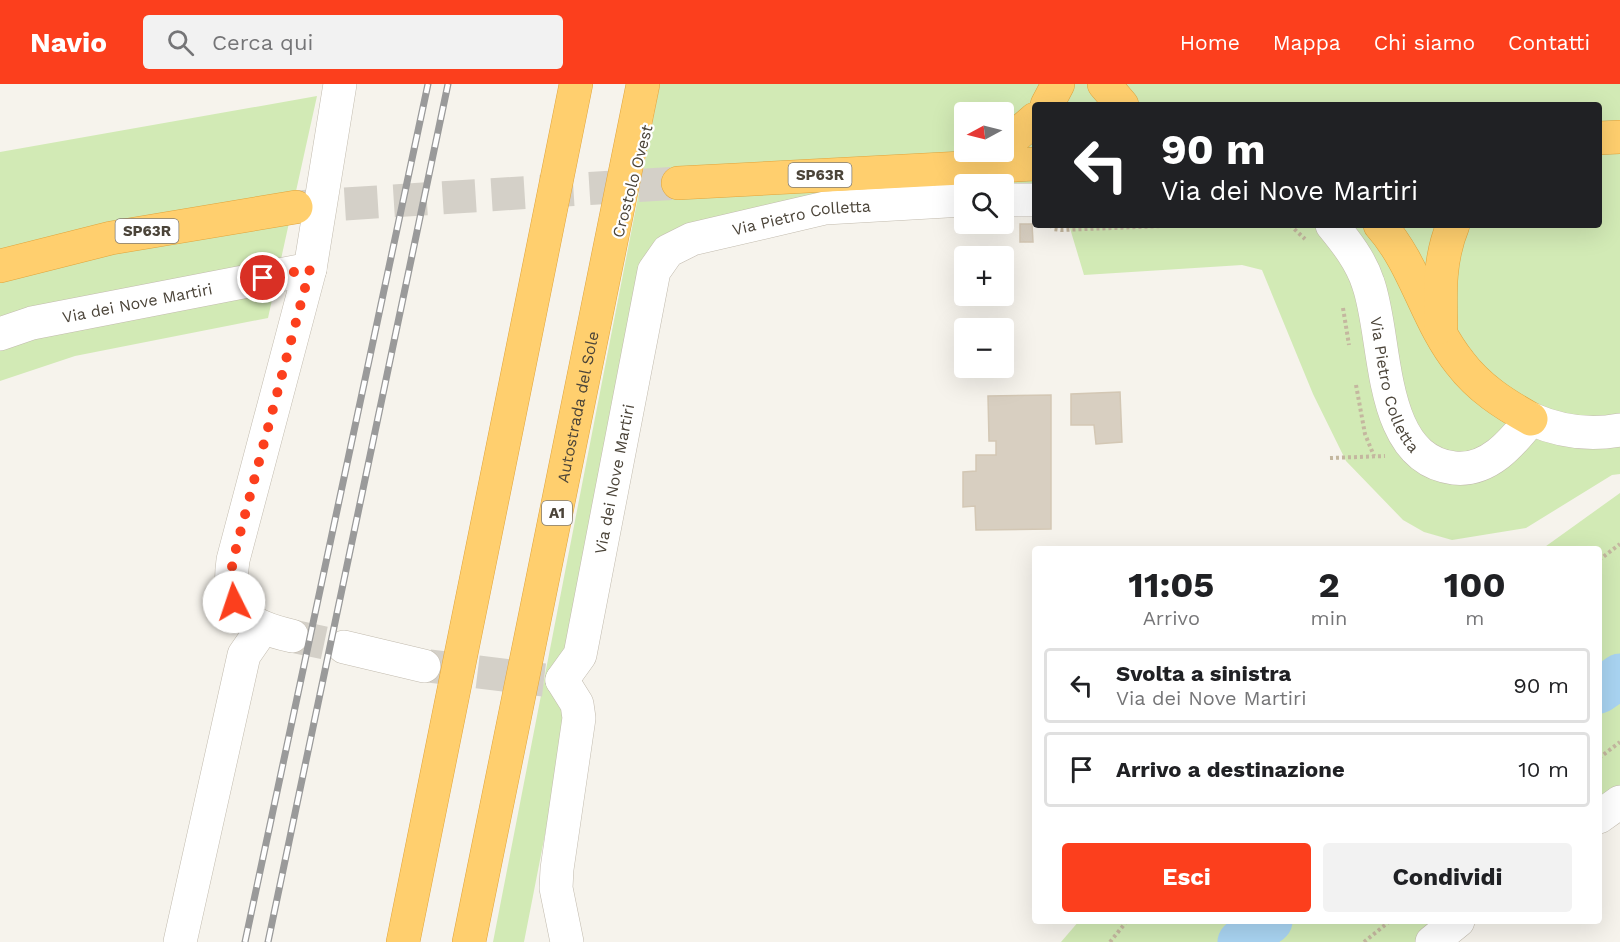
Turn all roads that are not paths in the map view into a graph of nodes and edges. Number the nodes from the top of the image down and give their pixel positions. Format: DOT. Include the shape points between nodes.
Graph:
graph roads {
  1 [pos="340,84"];
  2 [pos="576,84"];
  3 [pos="644,84"];
  4 [pos="658,84"];
  5 [pos="1058,84"];
  6 [pos="1104,84"];
  7 [pos="1049,102"];
  8 [pos="1119,102"];
  9 [pos="1032,122"];
  10 [pos="1014,137"];
  11 [pos="1620,137"];
  12 [pos="1602,138"];
  13 [pos="984,162"];
  14 [pos="1032,166"];
  15 [pos="972,174"];
  16 [pos="1001,174"];
  17 [pos="678,183"];
  18 [pos="954,184"];
  19 [pos="954,186"];
  20 [pos="1014,200"];
  21 [pos="1032,200"];
  22 [pos="296,207"];
  23 [pos="1382,228"];
  24 [pos="1452,228"];
  25 [pos="1320,233"];
  26 [pos="0,266"];
  27 [pos="310,269"];
  28 [pos="654,271"];
  29 [pos="606,279"];
  30 [pos="0,334"];
  31 [pos="1441,334"];
  32 [pos="1531,419"];
  33 [pos="1620,430"];
  34 [pos="344,647"];
  35 [pos="424,666"];
  36 [pos="1620,802"];
  37 [pos="1602,815"];
  38 [pos="1454,924"];
  39 [pos="180,942"];
  40 [pos="403,942"];
  41 [pos="469,942"];
  42 [pos="567,942"];
  43 [pos="1432,942"];
  1 -- 27 [label="street"];
  2 -- 40 [label="highway"];
  3 -- 29 [label="highway, Autostrada del Sole / A1"];
  4 -- 29 [label="street, Crostolo Ovest"];
  5 -- 7 [label="highway"];
  6 -- 8 [label="highway"];
  9 -- 10 [label="highway"];
  11 -- 12 [label="highway"];
  13 -- 15 [label="highway"];
  14 -- 16 [label="highway, SP63R"];
  17 -- 18 [label="highway, SP63R"];
  19 -- 28 [label="street, Via Pietro Colletta" via="825,208 692,239 668,251"];
  20 -- 21 [label="street"];
  22 -- 26 [label="highway, SP63R" via="123,236"];
  23 -- 31 [label="highway" via="1402,255"];
  24 -- 31 [label="highway" via="1444,247 1440,276"];
  25 -- 32 [label="street, Via Pietro Colletta" via="1351,250 1368,282 1398,424 1412,446 1438,464 1474,468 1501,453"];
  27 -- 30 [label="street, Via dei Nove Martiri" via="32,323"];
  27 -- 39 [label="street" via="230,581 234,602 246,619 277,633 244,655"];
  28 -- 42 [label="street, Via dei Nove Martiri" via="580,656 553,680 577,704 579,718 557,869 556,888"];
  29 -- 41 [label="highway, Autostrada del Sole / A1"];
  31 -- 32 [label="highway" via="1469,375 1500,402"];
  32 -- 33 [label="street" via="1573,432"];
  34 -- 35 [label="street"];
  36 -- 37 [label="street"];
  38 -- 43 [label="street"];
}
